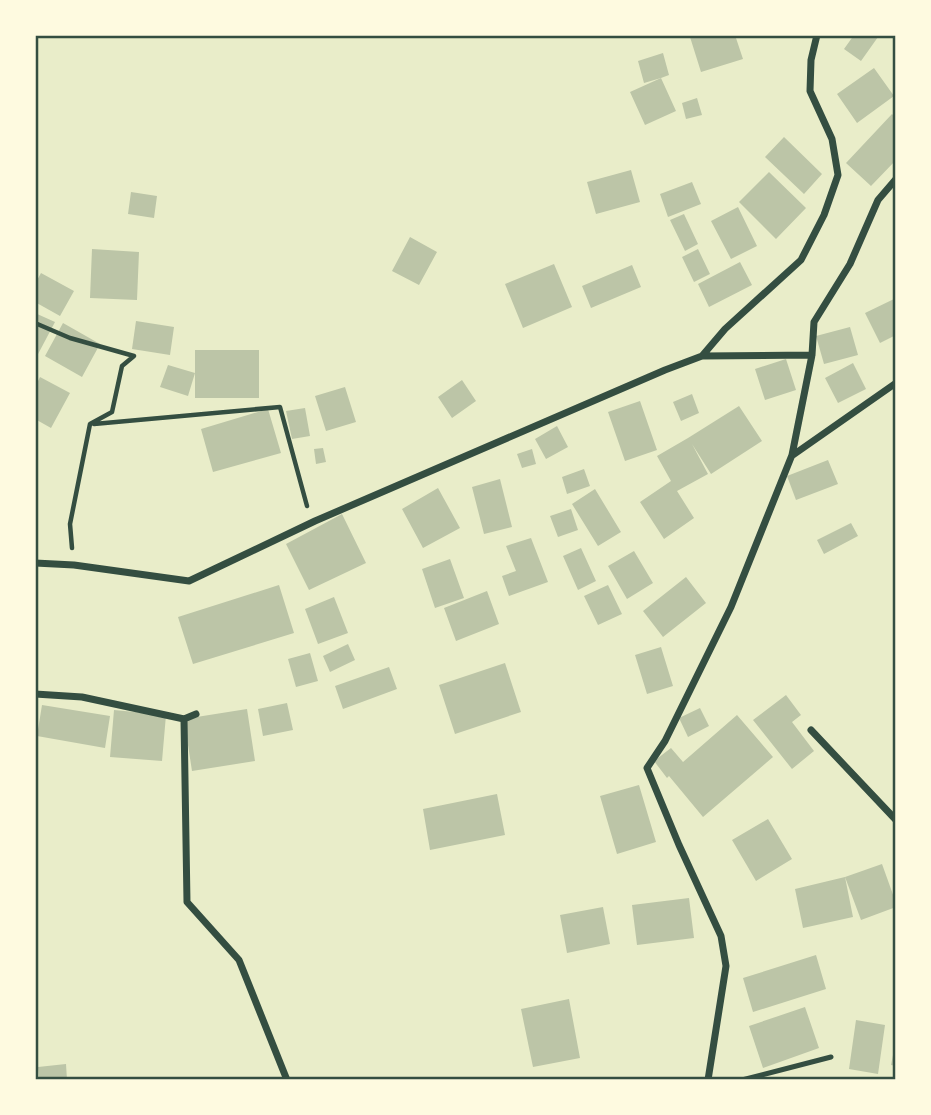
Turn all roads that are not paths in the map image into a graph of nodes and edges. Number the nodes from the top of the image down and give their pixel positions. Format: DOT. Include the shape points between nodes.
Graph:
graph roads {
  1 [pos="817,35"];
  2 [pos="896,179"];
  3 [pos="812,355"];
  4 [pos="702,356"];
  5 [pos="896,383"];
  6 [pos="792,455"];
  7 [pos="35,563"];
  8 [pos="35,694"];
  9 [pos="195,714"];
  10 [pos="184,719"];
  11 [pos="811,730"];
  12 [pos="896,820"];
  13 [pos="831,1057"];
  14 [pos="287,1080"];
  15 [pos="708,1080"];
  16 [pos="742,1080"];
  1 -- 4 [label="street" via="810,91 832,139 838,174 824,215 801,260"];
  2 -- 3 [label="street" via="878,200 850,264 814,322"];
  3 -- 4 [label="street"];
  3 -- 6 [label="street"];
  4 -- 7 [label="street" via="315,521 189,581"];
  5 -- 6 [label="street"];
  6 -- 15 [label="street" via="731,607 647,768 721,936 726,967"];
  8 -- 10 [label="street" via="82,697"];
  9 -- 10 [label="street"];
  10 -- 14 [label="street" via="187,902 239,960"];
  11 -- 12 [label="street"];
  13 -- 16 [label="lane"];
}
